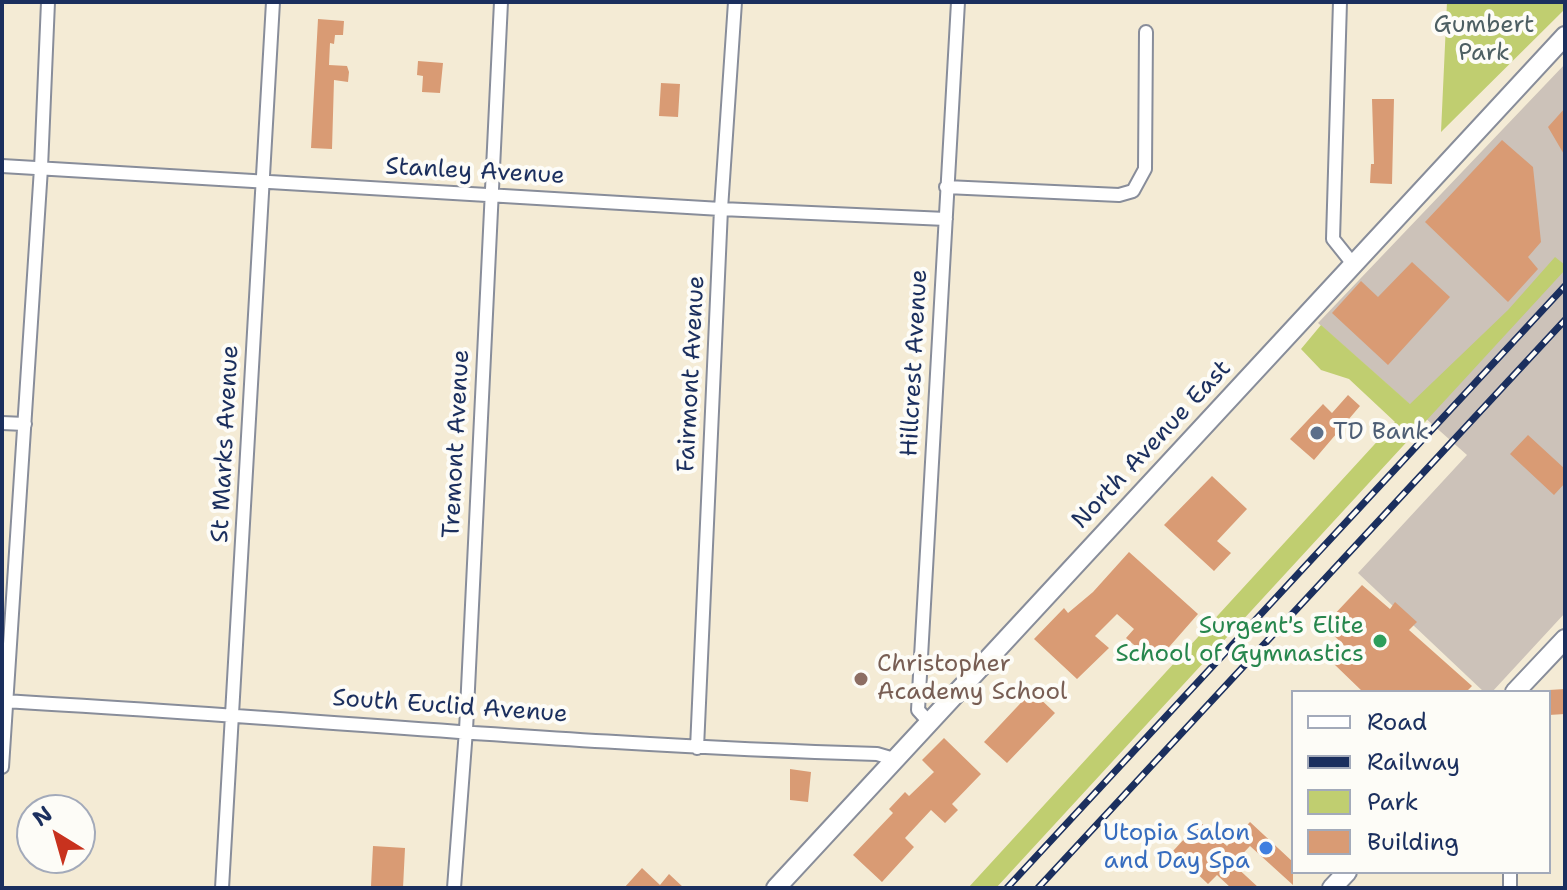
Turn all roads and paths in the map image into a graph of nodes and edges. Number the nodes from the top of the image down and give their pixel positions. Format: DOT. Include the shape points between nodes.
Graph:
graph roads {
  1 [pos="48,2"];
  2 [pos="273,2"];
  3 [pos="501,2"];
  4 [pos="735,2"];
  5 [pos="958,2"];
  6 [pos="1340,2"];
  7 [pos="1146,32"];
  8 [pos="1565,36"];
  9 [pos="2,166"];
  10 [pos="41,168"];
  11 [pos="262,182"];
  12 [pos="946,187"];
  13 [pos="491,194"];
  14 [pos="721,209"];
  15 [pos="946,219"];
  16 [pos="1353,264"];
  17 [pos="2,423"];
  18 [pos="25,424"];
  19 [pos="1565,639"];
  20 [pos="1517,690"];
  21 [pos="4,701"];
  22 [pos="232,713"];
  23 [pos="929,722"];
  24 [pos="466,730"];
  25 [pos="697,748"];
  26 [pos="894,759"];
  27 [pos="2,767"];
  28 [pos="222,888"];
  29 [pos="454,888"];
  30 [pos="776,888"];
  1 -- 10 [label="street"];
  2 -- 11 [label="street, St Marks Avenue"];
  3 -- 13 [label="street, Tremont Avenue"];
  4 -- 14 [label="street, Fairmont Avenue"];
  5 -- 12 [label="street, Hillcrest Avenue"];
  6 -- 16 [label="street" via="1333,239"];
  7 -- 12 [label="street" via="1145,169 1133,191 1119,195"];
  8 -- 16 [label="main road, North Avenue East"];
  9 -- 10 [label="street, Stanley Avenue"];
  10 -- 11 [label="street, Stanley Avenue"];
  10 -- 18 [label="street"];
  11 -- 13 [label="street, Stanley Avenue"];
  11 -- 22 [label="street, St Marks Avenue"];
  12 -- 15 [label="street, Hillcrest Avenue"];
  13 -- 14 [label="street, Stanley Avenue"];
  13 -- 24 [label="street, Tremont Avenue"];
  14 -- 15 [label="street, Stanley Avenue"];
  14 -- 25 [label="street, Fairmont Avenue"];
  15 -- 23 [label="street, Hillcrest Avenue" via="918,710"];
  16 -- 23 [label="main road, North Avenue East"];
  17 -- 18 [label="street"];
  18 -- 21 [label="street"];
  19 -- 20 [label="main road"];
  21 -- 22 [label="street, South Euclid Avenue"];
  21 -- 27 [label="street"];
  22 -- 24 [label="street, South Euclid Avenue"];
  22 -- 28 [label="street, St Marks Avenue"];
  23 -- 26 [label="main road, North Avenue East"];
  24 -- 25 [label="street, South Euclid Avenue"];
  24 -- 29 [label="street, Tremont Avenue"];
  25 -- 26 [label="street, South Euclid Avenue" via="877,754"];
  26 -- 30 [label="main road, North Avenue East"];
}
